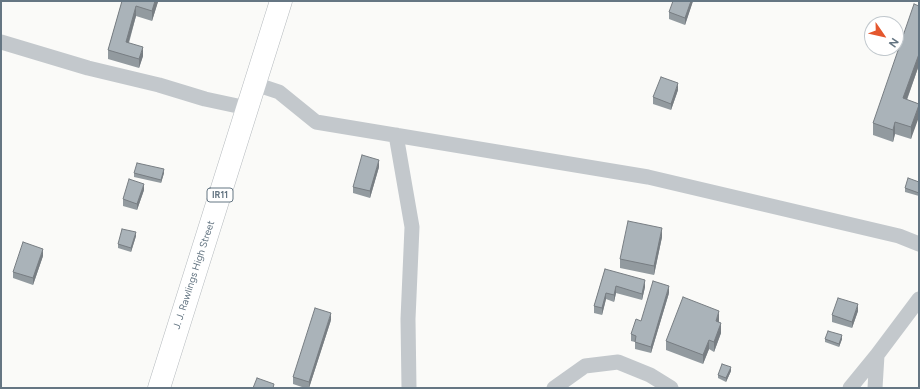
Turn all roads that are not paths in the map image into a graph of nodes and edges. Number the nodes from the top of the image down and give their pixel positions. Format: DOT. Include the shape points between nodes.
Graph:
graph roads {
  1 [pos="281,1"];
  2 [pos="1,42"];
  3 [pos="255,84"];
  4 [pos="247,108"];
  5 [pos="396,135"];
  6 [pos="919,244"];
  7 [pos="919,298"];
  8 [pos="877,355"];
  9 [pos="159,388"];
  10 [pos="409,388"];
  11 [pos="554,388"];
  12 [pos="671,388"];
  13 [pos="850,388"];
  14 [pos="875,388"];
  1 -- 3 [label="main road, J. J. Rawlings High Street / IR11"];
  2 -- 4 [label="street" via="205,100"];
  3 -- 4 [label="main road, J. J. Rawlings High Street / IR11"];
  3 -- 5 [label="street" via="279,92 316,122"];
  4 -- 9 [label="main road, J. J. Rawlings High Street / IR11"];
  5 -- 6 [label="street" via="648,177 899,236"];
  5 -- 10 [label="street" via="412,227 408,319"];
  7 -- 8 [label="street"];
  8 -- 13 [label="street"];
  8 -- 14 [label="street"];
  11 -- 12 [label="street" via="585,366 618,362 650,375"];
}
